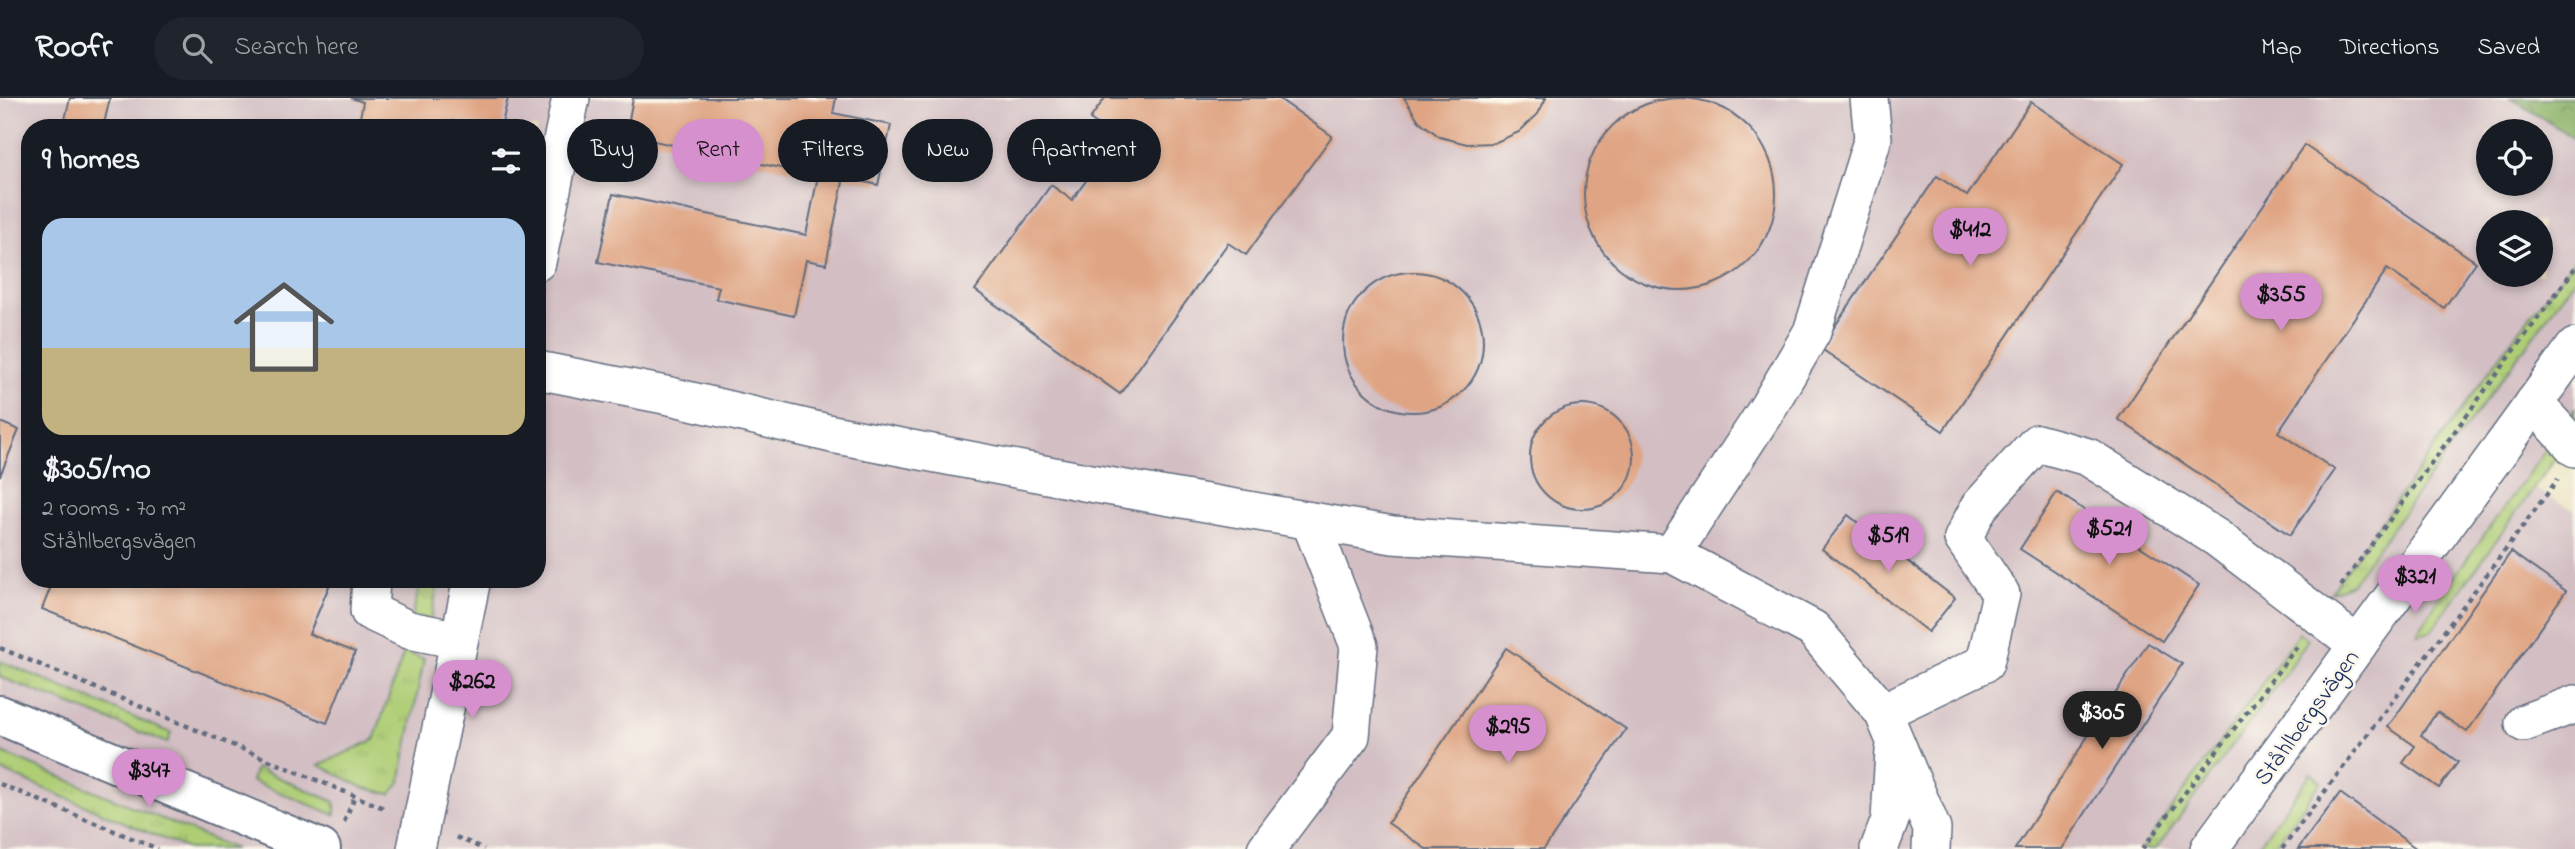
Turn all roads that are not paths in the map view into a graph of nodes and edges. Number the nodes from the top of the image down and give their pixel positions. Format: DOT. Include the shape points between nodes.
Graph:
graph roads {
  1 [pos="571,98"];
  2 [pos="1869,98"];
  3 [pos="546,215"];
  4 [pos="2575,347"];
  5 [pos="546,372"];
  6 [pos="2534,403"];
  7 [pos="2571,458"];
  8 [pos="1310,521"];
  9 [pos="1672,554"];
  10 [pos="370,588"];
  11 [pos="470,588"];
  12 [pos="459,640"];
  13 [pos="2358,645"];
  14 [pos="2575,705"];
  15 [pos="0,715"];
  16 [pos="2524,723"];
  17 [pos="1889,727"];
  18 [pos="419,836"];
  19 [pos="321,849"];
  20 [pos="1266,849"];
  21 [pos="1879,849"];
  22 [pos="1931,849"];
  23 [pos="2209,849"];
  1 -- 3 [label="street"];
  2 -- 9 [label="street" via="1873,138 1812,332 1768,409"];
  4 -- 6 [label="street, Ståhlbergsvägen"];
  5 -- 8 [label="street" via="832,433"];
  6 -- 7 [label="street"];
  6 -- 13 [label="street, Ståhlbergsvägen"];
  8 -- 9 [label="street" via="1392,535"];
  8 -- 20 [label="street" via="1359,646 1351,736"];
  9 -- 17 [label="street" via="1812,629"];
  10 -- 12 [label="street" via="369,611 409,631"];
  11 -- 12 [label="street"];
  12 -- 18 [label="street"];
  13 -- 17 [label="street" via="2217,538 2088,457 2037,443 1979,507 1963,538 2001,594 1985,663"];
  13 -- 23 [label="street, Ståhlbergsvägen"];
  14 -- 16 [label="street"];
  15 -- 19 [label="main road"];
  17 -- 21 [label="street" via="1890,820"];
  17 -- 22 [label="street" via="1932,829"];
}
